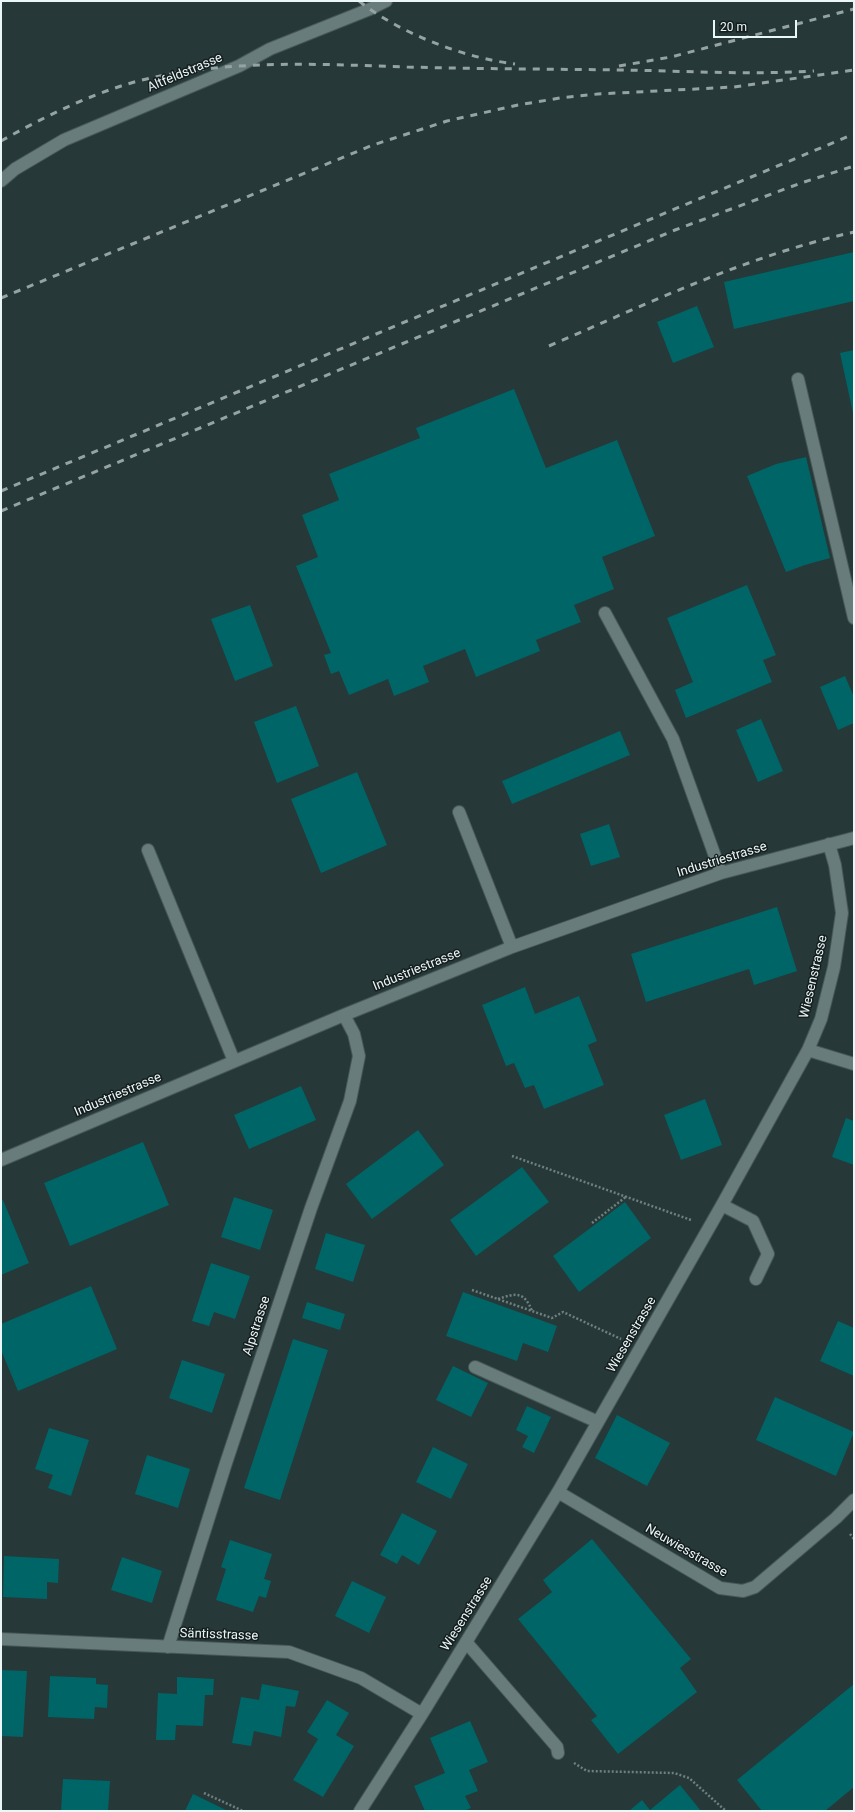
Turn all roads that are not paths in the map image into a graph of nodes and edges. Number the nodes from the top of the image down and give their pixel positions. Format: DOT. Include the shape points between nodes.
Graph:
graph roads {
  1 [pos="386,1"];
  2 [pos="1,181"];
  3 [pos="798,378"];
  4 [pos="605,613"];
  5 [pos="854,618"];
  6 [pos="459,812"];
  7 [pos="854,838"];
  8 [pos="829,844"];
  9 [pos="148,850"];
  10 [pos="721,873"];
  11 [pos="512,947"];
  12 [pos="344,1015"];
  13 [pos="808,1050"];
  14 [pos="234,1062"];
  15 [pos="854,1064"];
  16 [pos="1,1160"];
  17 [pos="722,1205"];
  18 [pos="756,1279"];
  19 [pos="475,1367"];
  20 [pos="598,1422"];
  21 [pos="558,1492"];
  22 [pos="853,1502"];
  23 [pos="1,1639"];
  24 [pos="466,1642"];
  25 [pos="168,1647"];
  26 [pos="422,1714"];
  27 [pos="558,1753"];
  28 [pos="360,1811"];
  1 -- 2 [label="street, Altfeldstrasse" via="64,140"];
  3 -- 5 [label="street"];
  4 -- 10 [label="street" via="673,739"];
  6 -- 11 [label="street"];
  7 -- 8 [label="street, Industriestrasse"];
  8 -- 10 [label="street, Industriestrasse"];
  8 -- 13 [label="street, Wiesenstrasse" via="835,865 842,913 834,967 821,1019"];
  9 -- 14 [label="street"];
  10 -- 11 [label="street, Industriestrasse"];
  11 -- 12 [label="street, Industriestrasse"];
  12 -- 14 [label="street, Industriestrasse"];
  12 -- 25 [label="street, Alpstrasse" via="354,1034 359,1056 350,1101 226,1463"];
  13 -- 15 [label="street"];
  13 -- 17 [label="street, Wiesenstrasse"];
  14 -- 16 [label="street, Industriestrasse"];
  17 -- 18 [label="street" via="754,1221 768,1254"];
  17 -- 20 [label="street, Wiesenstrasse"];
  19 -- 20 [label="street"];
  20 -- 21 [label="street, Wiesenstrasse"];
  21 -- 22 [label="street, Neuwiesstrasse" via="720,1588 743,1591 754,1587"];
  21 -- 24 [label="street, Wiesenstrasse"];
  23 -- 25 [label="street, Säntisstrasse"];
  24 -- 26 [label="street, Wiesenstrasse"];
  24 -- 27 [label="street" via="557,1747"];
  25 -- 26 [label="street, Säntisstrasse" via="289,1652 361,1678"];
  26 -- 28 [label="street, Wiesenstrasse"];
}
